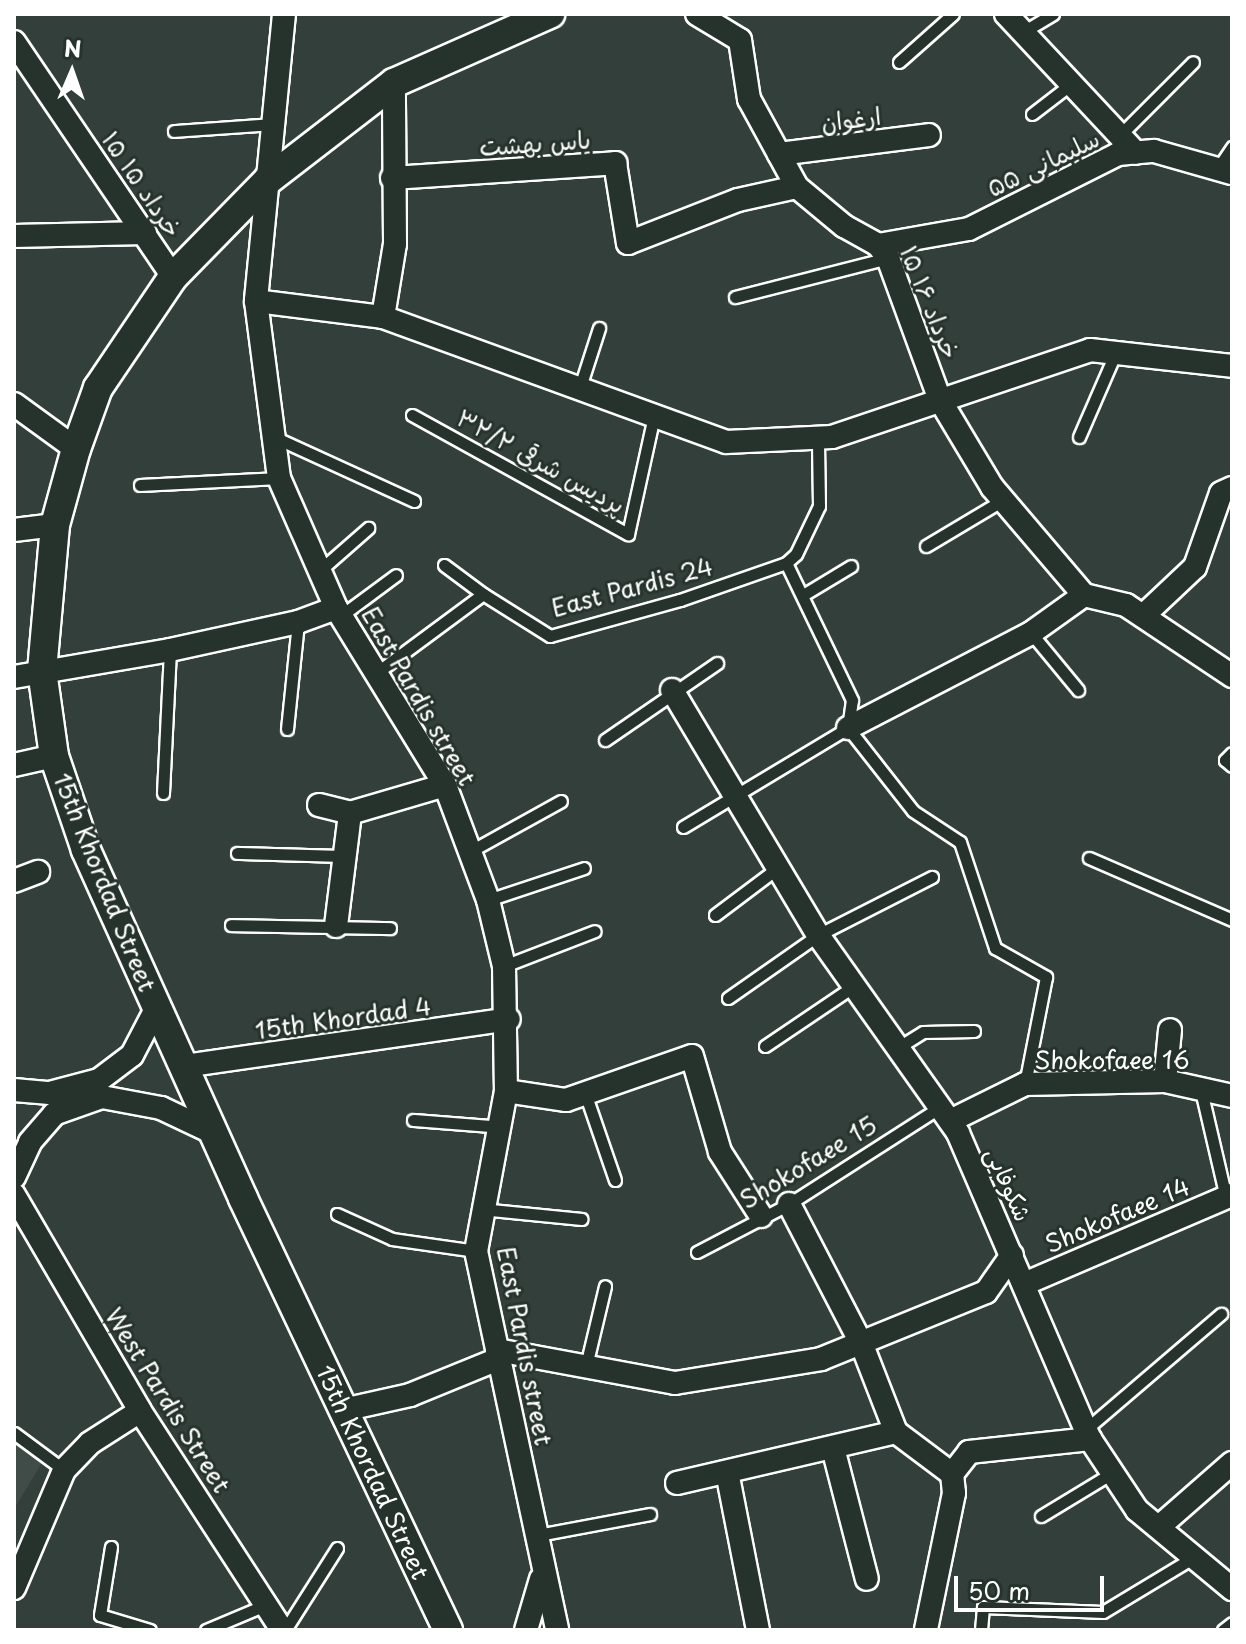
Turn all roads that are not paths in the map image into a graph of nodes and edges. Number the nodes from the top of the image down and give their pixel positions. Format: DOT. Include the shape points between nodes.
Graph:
graph roads {
  1 [pos="284,14"];
  2 [pos="550,14"];
  3 [pos="697,14"];
  4 [pos="953,14"];
  5 [pos="1006,14"];
  6 [pos="1053,14"];
  7 [pos="1022,33"];
  8 [pos="14,42"];
  9 [pos="899,62"];
  10 [pos="1193,62"];
  11 [pos="394,83"];
  12 [pos="1071,84"];
  13 [pos="1032,114"];
  14 [pos="275,124"];
  15 [pos="174,131"];
  16 [pos="929,135"];
  17 [pos="1120,135"];
  18 [pos="1232,147"];
  19 [pos="1136,153"];
  20 [pos="779,154"];
  21 [pos="1224,172"];
  22 [pos="392,178"];
  23 [pos="268,180"];
  24 [pos="797,187"];
  25 [pos="145,233"];
  26 [pos="14,236"];
  27 [pos="883,252"];
  28 [pos="173,277"];
  29 [pos="735,297"];
  30 [pos="256,301"];
  31 [pos="383,317"];
  32 [pos="599,328"];
  33 [pos="1116,352"];
  34 [pos="1232,366"];
  35 [pos="580,387"];
  36 [pos="940,400"];
  37 [pos="14,404"];
  38 [pos="412,415"];
  39 [pos="654,416"];
  40 [pos="274,437"];
  41 [pos="1079,437"];
  42 [pos="818,439"];
  43 [pos="76,449"];
  44 [pos="279,478"];
  45 [pos="140,485"];
  46 [pos="1232,488"];
  47 [pos="1003,500"];
  48 [pos="414,501"];
  49 [pos="55,525"];
  50 [pos="368,528"];
  51 [pos="14,530"];
  52 [pos="926,546"];
  53 [pos="786,563"];
  54 [pos="444,565"];
  55 [pos="851,566"];
  56 [pos="318,572"];
  57 [pos="396,575"];
  58 [pos="483,594"];
  59 [pos="803,595"];
  60 [pos="1084,595"];
  61 [pos="339,611"];
  62 [pos="1143,616"];
  63 [pos="298,622"];
  64 [pos="1031,633"];
  65 [pos="170,650"];
  66 [pos="717,663"];
  67 [pos="42,671"];
  68 [pos="379,671"];
  69 [pos="1232,676"];
  70 [pos="14,677"];
  71 [pos="672,690"];
  72 [pos="1078,690"];
  73 [pos="848,728"];
  74 [pos="287,729"];
  75 [pos="605,740"];
  76 [pos="1232,753"];
  77 [pos="54,756"];
  78 [pos="14,765"];
  79 [pos="1232,766"];
  80 [pos="445,785"];
  81 [pos="163,793"];
  82 [pos="736,793"];
  83 [pos="561,801"];
  84 [pos="319,805"];
  85 [pos="350,813"];
  86 [pos="683,827"];
  87 [pos="469,852"];
  88 [pos="237,853"];
  89 [pos="345,856"];
  90 [pos="1089,858"];
  91 [pos="781,866"];
  92 [pos="584,868"];
  93 [pos="38,872"];
  94 [pos="932,877"];
  95 [pos="14,881"];
  96 [pos="488,900"];
  97 [pos="715,915"];
  98 [pos="1232,920"];
  99 [pos="231,925"];
  100 [pos="336,926"];
  101 [pos="390,928"];
  102 [pos="595,931"];
  103 [pos="818,935"];
  104 [pos="504,966"];
  105 [pos="854,986"];
  106 [pos="728,998"];
  107 [pos="156,1009"];
  108 [pos="509,1019"];
  109 [pos="1170,1030"];
  110 [pos="974,1031"];
  111 [pos="765,1046"];
  112 [pos="899,1047"];
  113 [pos="184,1066"];
  114 [pos="1165,1081"];
  115 [pos="1025,1084"];
  116 [pos="1200,1085"];
  117 [pos="14,1090"];
  118 [pos="506,1091"];
  119 [pos="585,1093"];
  120 [pos="1232,1096"];
  121 [pos="945,1114"];
  122 [pos="413,1120"];
  123 [pos="501,1127"];
  124 [pos="214,1133"];
  125 [pos="14,1177"];
  126 [pos="615,1180"];
  127 [pos="14,1195"];
  128 [pos="1229,1197"];
  129 [pos="789,1204"];
  130 [pos="481,1209"];
  131 [pos="337,1214"];
  132 [pos="761,1216"];
  133 [pos="582,1219"];
  134 [pos="476,1251"];
  135 [pos="697,1252"];
  136 [pos="1012,1255"];
  137 [pos="1024,1284"];
  138 [pos="605,1286"];
  139 [pos="1221,1314"];
  140 [pos="862,1345"];
  141 [pos="498,1354"];
  142 [pos="586,1366"];
  143 [pos="343,1410"];
  144 [pos="140,1411"];
  145 [pos="896,1432"];
  146 [pos="14,1433"];
  147 [pos="1088,1434"];
  148 [pos="833,1448"];
  149 [pos="1232,1463"];
  150 [pos="64,1470"];
  151 [pos="727,1472"];
  152 [pos="1112,1473"];
  153 [pos="952,1474"];
  154 [pos="677,1483"];
  155 [pos="650,1514"];
  156 [pos="1041,1516"];
  157 [pos="1160,1526"];
  158 [pos="538,1535"];
  159 [pos="111,1547"];
  160 [pos="337,1548"];
  161 [pos="1194,1557"];
  162 [pos="543,1570"];
  163 [pos="867,1579"];
  164 [pos="14,1588"];
  165 [pos="1232,1589"];
  166 [pos="269,1604"];
  167 [pos="1232,1623"];
  168 [pos="150,1630"];
  169 [pos="206,1630"];
  170 [pos="283,1630"];
  171 [pos="448,1630"];
  172 [pos="526,1630"];
  173 [pos="557,1630"];
  174 [pos="758,1630"];
  175 [pos="926,1630"];
  176 [pos="981,1630"];
  177 [pos="1223,1630"];
  1 -- 14 [label="street, East Pardis street"];
  2 -- 11 [label="street, 15th Khordad Street"];
  3 -- 20 [label="street, ۱۵ خرداد ۱۶" via="740,40 749,99"];
  4 -- 9 [label="lane"];
  5 -- 7 [label="street"];
  6 -- 7 [label="lane"];
  7 -- 12 [label="street"];
  8 -- 25 [label="street, ۱۵ خرداد ۱۵"];
  10 -- 17 [label="lane"];
  11 -- 22 [label="street"];
  11 -- 23 [label="street, 15th Khordad Street"];
  12 -- 13 [label="lane"];
  12 -- 17 [label="street"];
  14 -- 15 [label="lane"];
  14 -- 23 [label="street, East Pardis street"];
  16 -- 20 [label="street, ارغوان"];
  17 -- 19 [label="street"];
  18 -- 21 [label="lane"];
  19 -- 21 [label="street, سلیمانی ۵۵" via="1154,151"];
  19 -- 27 [label="street, سلیمانی ۵۵" via="1118,154 969,229"];
  20 -- 24 [label="street, ۱۵ خرداد ۱۶"];
  22 -- 24 [label="street, یاس بهشت" via="615,163 628,243 738,200"];
  22 -- 31 [label="street" via="395,244"];
  23 -- 28 [label="street, 15th Khordad Street"];
  23 -- 30 [label="street, East Pardis street"];
  24 -- 27 [label="street, ۱۵ خرداد ۱۶"];
  25 -- 26 [label="street"];
  25 -- 28 [label="street, ۱۵ خرداد ۱۵"];
  27 -- 29 [label="lane"];
  27 -- 36 [label="street, ۱۵ خرداد ۱۶"];
  28 -- 43 [label="street, 15th Khordad Street" via="98,388"];
  30 -- 31 [label="street"];
  30 -- 40 [label="street, East Pardis street"];
  31 -- 35 [label="street"];
  32 -- 35 [label="lane"];
  33 -- 34 [label="street"];
  33 -- 36 [label="street" via="1090,350"];
  33 -- 41 [label="lane"];
  35 -- 39 [label="street"];
  36 -- 42 [label="street"];
  36 -- 47 [label="street, ۱۵ خرداد ۱۶"];
  37 -- 43 [label="street"];
  38 -- 39 [label="lane, پردیس شرقی ۳۲/۲" via="628,534"];
  39 -- 42 [label="street" via="726,442"];
  40 -- 44 [label="street, East Pardis street"];
  40 -- 48 [label="lane"];
  42 -- 53 [label="lane" via="819,506 796,554"];
  43 -- 49 [label="street, 15th Khordad Street"];
  44 -- 45 [label="lane"];
  44 -- 56 [label="street, East Pardis street"];
  46 -- 62 [label="street" via="1221,493 1195,567"];
  47 -- 52 [label="lane"];
  47 -- 60 [label="street, ۱۵ خرداد ۱۶"];
  49 -- 51 [label="street"];
  49 -- 67 [label="street, 15th Khordad Street"];
  50 -- 56 [label="lane"];
  53 -- 58 [label="lane, East Pardis 24" via="680,600 550,636"];
  53 -- 59 [label="lane"];
  54 -- 58 [label="lane, East Pardis 24"];
  55 -- 59 [label="lane"];
  56 -- 61 [label="street, East Pardis street"];
  57 -- 61 [label="lane"];
  58 -- 68 [label="lane"];
  59 -- 73 [label="lane" via="852,700"];
  60 -- 62 [label="street" via="1126,605"];
  60 -- 64 [label="street"];
  61 -- 63 [label="street"];
  61 -- 68 [label="street, East Pardis street"];
  62 -- 69 [label="street"];
  63 -- 65 [label="street"];
  63 -- 74 [label="lane"];
  64 -- 72 [label="lane"];
  64 -- 73 [label="street"];
  65 -- 67 [label="street"];
  65 -- 81 [label="lane"];
  66 -- 71 [label="lane"];
  67 -- 70 [label="street"];
  67 -- 77 [label="street, 15th Khordad Street"];
  68 -- 80 [label="street, East Pardis street"];
  71 -- 75 [label="lane"];
  71 -- 82 [label="street, شکوفایی"];
  73 -- 82 [label="lane"];
  73 -- 115 [label="lane" via="913,811 960,842 995,948 1046,977"];
  76 -- 79 [label="lane" via="1225,760"];
  77 -- 78 [label="street"];
  77 -- 107 [label="street, 15th Khordad Street" via="86,850"];
  80 -- 85 [label="street"];
  80 -- 87 [label="street, East Pardis street"];
  82 -- 86 [label="lane"];
  82 -- 91 [label="street, شکوفایی"];
  83 -- 87 [label="lane"];
  84 -- 85 [label="street"];
  85 -- 89 [label="street"];
  87 -- 96 [label="street, East Pardis street"];
  88 -- 89 [label="lane"];
  89 -- 100 [label="street"];
  90 -- 98 [label="lane"];
  91 -- 97 [label="lane"];
  91 -- 103 [label="street, شکوفایی"];
  92 -- 96 [label="lane"];
  93 -- 95 [label="street"];
  94 -- 103 [label="lane"];
  96 -- 104 [label="street, East Pardis street"];
  99 -- 100 [label="lane"];
  100 -- 101 [label="lane"];
  102 -- 104 [label="lane"];
  103 -- 105 [label="street, شکوفایی"];
  103 -- 106 [label="lane"];
  104 -- 108 [label="street, East Pardis street"];
  105 -- 111 [label="lane"];
  105 -- 112 [label="street, شکوفایی"];
  107 -- 113 [label="street, 15th Khordad Street"];
  107 -- 117 [label="street" via="132,1055 99,1080 50,1093"];
  108 -- 113 [label="street, 15th Khordad 4"];
  108 -- 118 [label="street, East Pardis street"];
  109 -- 114 [label="street"];
  110 -- 112 [label="lane" via="923,1032"];
  112 -- 121 [label="street, شکوفایی"];
  113 -- 124 [label="street, 15th Khordad Street"];
  114 -- 115 [label="street, Shokofaee 16"];
  114 -- 116 [label="street, Shokofaee 16"];
  115 -- 121 [label="street, Shokofaee 16"];
  116 -- 120 [label="street, Shokofaee 16"];
  116 -- 128 [label="lane"];
  118 -- 119 [label="street" via="566,1100"];
  118 -- 123 [label="street, East Pardis street"];
  119 -- 126 [label="lane"];
  119 -- 132 [label="street" via="692,1056 720,1152"];
  121 -- 129 [label="lane, Shokofaee 15"];
  121 -- 136 [label="street, شکوفایی"];
  122 -- 123 [label="lane"];
  123 -- 130 [label="street, East Pardis street"];
  124 -- 125 [label="street" via="161,1108 102,1097 54,1114 30,1142"];
  124 -- 143 [label="street, 15th Khordad Street"];
  127 -- 144 [label="street, West Pardis Street"];
  128 -- 137 [label="street, Shokofaee 14"];
  129 -- 132 [label="lane, Shokofaee 15"];
  129 -- 140 [label="street"];
  130 -- 133 [label="lane"];
  130 -- 134 [label="street, East Pardis street"];
  131 -- 134 [label="lane" via="392,1239"];
  132 -- 135 [label="lane, Shokofaee 15"];
  134 -- 141 [label="street, East Pardis street"];
  136 -- 137 [label="street, شکوفایی"];
  136 -- 140 [label="street" via="986,1292"];
  137 -- 147 [label="street, شکوفایی"];
  138 -- 142 [label="lane"];
  139 -- 147 [label="lane"];
  140 -- 142 [label="street" via="821,1359 675,1383"];
  140 -- 145 [label="street"];
  141 -- 142 [label="street"];
  141 -- 143 [label="street" via="410,1395"];
  141 -- 158 [label="street, East Pardis street"];
  143 -- 171 [label="street, 15th Khordad Street"];
  144 -- 150 [label="street" via="90,1443"];
  144 -- 166 [label="street, West Pardis Street"];
  145 -- 148 [label="street"];
  145 -- 153 [label="street"];
  146 -- 150 [label="lane"];
  147 -- 152 [label="street, شکوفایی"];
  147 -- 153 [label="street" via="969,1452"];
  148 -- 151 [label="street"];
  148 -- 163 [label="street"];
  149 -- 157 [label="street"];
  150 -- 164 [label="street"];
  151 -- 154 [label="street"];
  151 -- 174 [label="street"];
  152 -- 156 [label="lane"];
  152 -- 157 [label="street, شکوفایی" via="1137,1510"];
  153 -- 175 [label="street" via="954,1493"];
  155 -- 158 [label="lane"];
  157 -- 161 [label="street, شکوفایی"];
  158 -- 162 [label="street, East Pardis street"];
  159 -- 168 [label="lane" via="100,1615"];
  160 -- 170 [label="lane"];
  161 -- 165 [label="street, شکوفایی"];
  161 -- 176 [label="lane" via="1103,1612 983,1607"];
  162 -- 172 [label="street"];
  162 -- 173 [label="street, East Pardis street"];
  166 -- 169 [label="lane"];
  166 -- 170 [label="street, West Pardis Street"];
  167 -- 177 [label="lane"];
}
